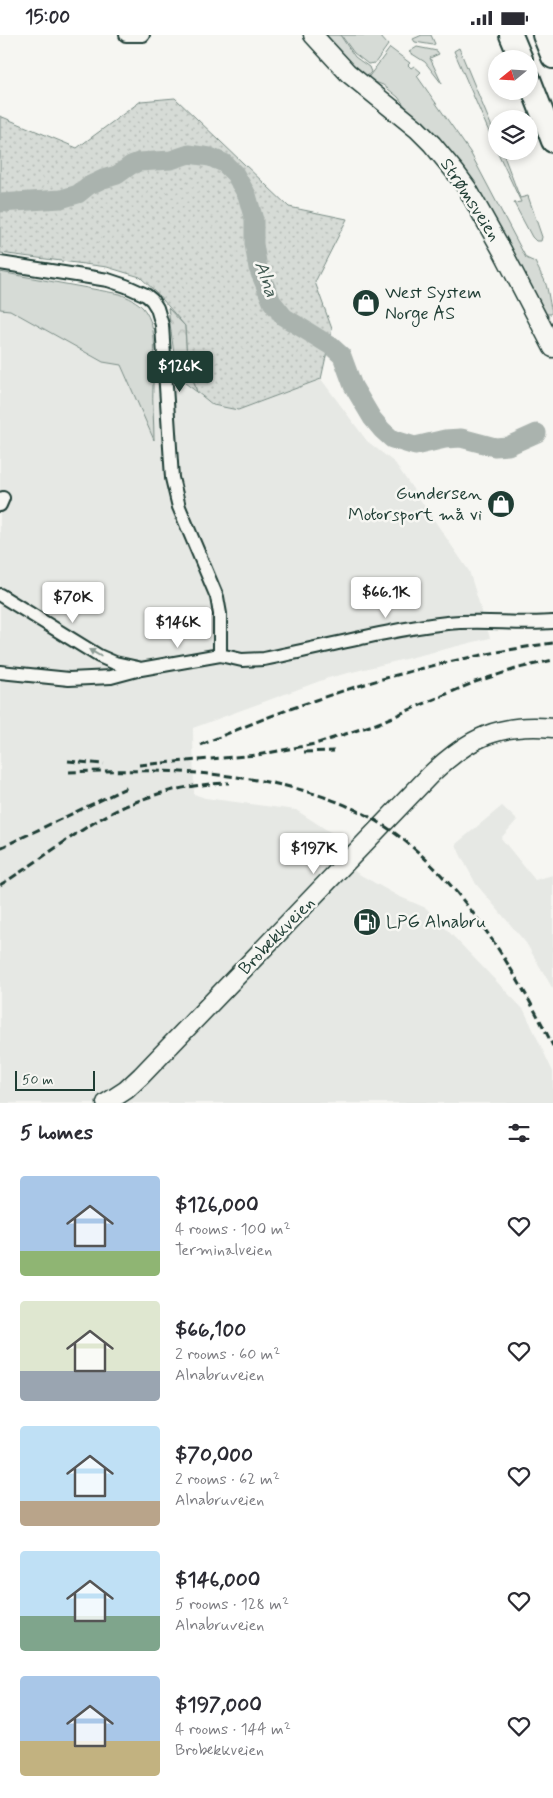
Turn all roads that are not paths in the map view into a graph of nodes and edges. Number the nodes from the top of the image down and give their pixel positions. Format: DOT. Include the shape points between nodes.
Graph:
graph roads {
  1 [pos="126,35"];
  2 [pos="143,35"];
  3 [pos="313,35"];
  4 [pos="511,35"];
  5 [pos="544,35"];
  6 [pos="517,50"];
  7 [pos="553,57"];
  8 [pos="537,100"];
  9 [pos="553,141"];
  10 [pos="0,263"];
  11 [pos="553,348"];
  12 [pos="0,595"];
  13 [pos="553,621"];
  14 [pos="220,655"];
  15 [pos="140,669"];
  16 [pos="0,672"];
  17 [pos="553,728"];
  18 [pos="106,1103"];
  1 -- 2 [label="street"];
  3 -- 11 [label="street, Strømsveien" via="348,73 432,144 456,173 503,252"];
  4 -- 6 [label="highway"];
  5 -- 7 [label="highway"];
  8 -- 9 [label="highway"];
  10 -- 14 [label="street" via="108,280 146,295 156,308 162,325 172,479 179,507 217,597"];
  15 -- 12 [label="street, one-way" via="99,656"];
  13 -- 14 [label="street" via="450,623 264,659 242,660"];
  14 -- 15 [label="street"];
  15 -- 16 [label="street" via="111,677 69,679"];
  17 -- 18 [label="street, Brobekkveien" via="533,726 500,731 453,754 142,1076"];
}
